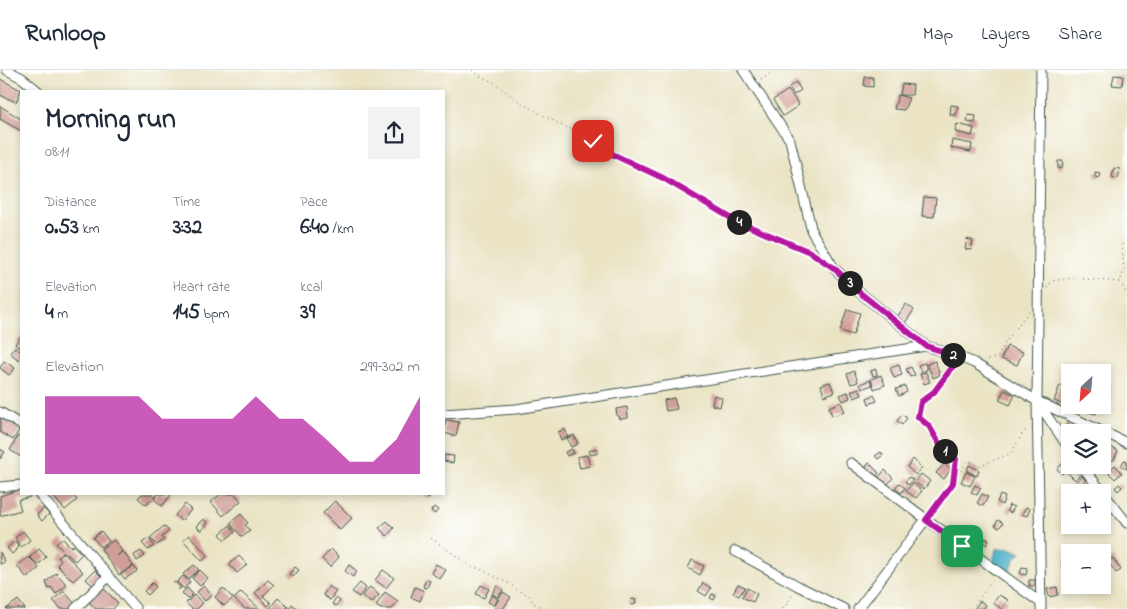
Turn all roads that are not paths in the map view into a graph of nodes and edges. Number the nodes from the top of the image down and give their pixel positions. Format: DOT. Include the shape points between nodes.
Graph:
graph roads {
  1 [pos="7,70"];
  2 [pos="743,70"];
  3 [pos="1041,70"];
  4 [pos="37,90"];
  5 [pos="926,346"];
  6 [pos="1037,401"];
  7 [pos="0,412"];
  8 [pos="445,414"];
  9 [pos="20,424"];
  10 [pos="1061,437"];
  11 [pos="1127,443"];
  12 [pos="851,463"];
  13 [pos="1088,474"];
  14 [pos="20,486"];
  15 [pos="0,488"];
  16 [pos="40,495"];
  17 [pos="926,520"];
  18 [pos="1127,523"];
  19 [pos="735,551"];
  20 [pos="108,577"];
  21 [pos="1041,606"];
  22 [pos="75,609"];
  23 [pos="136,609"];
  24 [pos="844,609"];
  25 [pos="858,609"];
  1 -- 4 [label="street"];
  2 -- 5 [label="street" via="790,140 812,232 834,268"];
  3 -- 6 [label="street"];
  5 -- 6 [label="street" via="960,357"];
  5 -- 8 [label="street" via="516,409"];
  6 -- 10 [label="street"];
  6 -- 11 [label="street"];
  6 -- 21 [label="street"];
  7 -- 9 [label="street"];
  12 -- 17 [label="street"];
  13 -- 18 [label="street"];
  14 -- 15 [label="street"];
  16 -- 20 [label="street"];
  17 -- 21 [label="street"];
  17 -- 25 [label="street"];
  19 -- 24 [label="street"];
  20 -- 22 [label="street"];
  20 -- 23 [label="street"];
}
